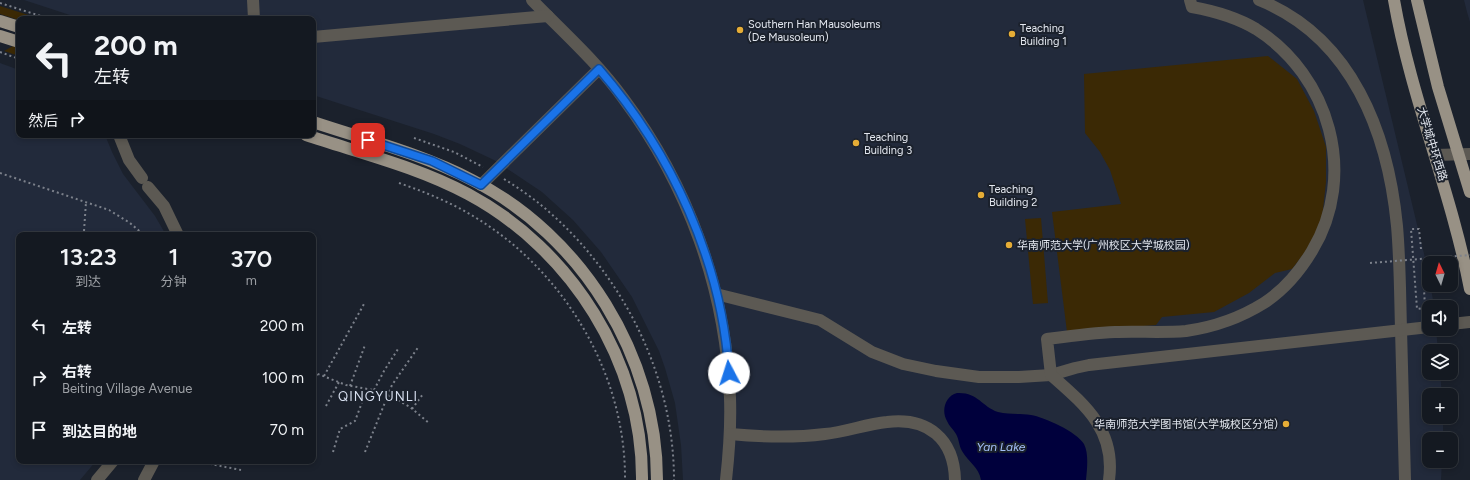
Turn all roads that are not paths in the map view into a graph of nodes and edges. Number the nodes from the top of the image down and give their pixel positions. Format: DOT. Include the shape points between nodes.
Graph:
graph roads {
  1 [pos="253,0"];
  2 [pos="532,0"];
  3 [pos="1190,0"];
  4 [pos="1259,0"];
  5 [pos="1394,0"];
  6 [pos="1417,0"];
  7 [pos="254,16"];
  8 [pos="548,16"];
  9 [pos="0,21"];
  10 [pos="16,26"];
  11 [pos="0,36"];
  12 [pos="316,37"];
  13 [pos="16,41"];
  14 [pos="599,69"];
  15 [pos="316,123"];
  16 [pos="120,138"];
  17 [pos="315,138"];
  18 [pos="1465,154"];
  19 [pos="1435,155"];
  20 [pos="481,185"];
  21 [pos="1470,192"];
  22 [pos="177,232"];
  23 [pos="1470,288"];
  24 [pos="716,294"];
  25 [pos="1470,322"];
  26 [pos="1458,323"];
  27 [pos="1422,328"];
  28 [pos="1401,330"];
  29 [pos="1051,375"];
  30 [pos="730,434"];
  31 [pos="110,464"];
  32 [pos="152,464"];
  33 [pos="97,480"];
  34 [pos="144,480"];
  35 [pos="642,480"];
  36 [pos="657,480"];
  37 [pos="726,480"];
  38 [pos="956,480"];
  39 [pos="1109,480"];
  40 [pos="1405,480"];
  1 -- 7 [label="street"];
  2 -- 8 [label="street"];
  3 -- 29 [label="street" via="1192,7 1232,17 1266,36 1288,55 1312,85 1328,123 1334,157 1333,195 1325,223 1315,246 1298,272 1277,293 1237,318 1185,331 1116,332 1047,339"];
  4 -- 28 [label="street" via="1305,26 1333,52 1356,83 1372,118 1394,200 1399,250"];
  5 -- 19 [label="main road, 大学城中环西路" via="1409,67"];
  6 -- 18 [label="main road, 大学城中环西路" via="1436,80"];
  8 -- 12 [label="street"];
  8 -- 14 [label="street"];
  9 -- 10 [label="main road"];
  11 -- 13 [label="main road"];
  14 -- 20 [label="street"];
  14 -- 24 [label="street" via="623,97 665,163 694,222"];
  15 -- 20 [label="main road" via="432,161"];
  16 -- 22 [label="street" via="129,160 167,211"];
  17 -- 35 [label="main road" via="426,175 467,193 521,229 550,256 572,280 591,308 607,335 619,363 636,419"];
  18 -- 19 [label="street"];
  18 -- 21 [label="main road, 大学城中环西路"];
  19 -- 23 [label="main road, 大学城中环西路" via="1463,253"];
  20 -- 36 [label="main road" via="530,218 560,246 591,283 615,319 633,358 646,399 653,433"];
  24 -- 29 [label="street" via="820,320 872,352 903,364 979,378"];
  24 -- 30 [label="street" via="728,360"];
  25 -- 26 [label="street"];
  27 -- 28 [label="street"];
  28 -- 29 [label="street" via="1089,365"];
  28 -- 40 [label="street"];
  29 -- 39 [label="street" via="1082,403 1098,423 1109,453"];
  30 -- 37 [label="street"];
  30 -- 38 [label="street" via="794,437 825,434 888,421 908,422 932,430 944,441 952,456"];
  31 -- 33 [label="street"];
  32 -- 34 [label="street"];
}
